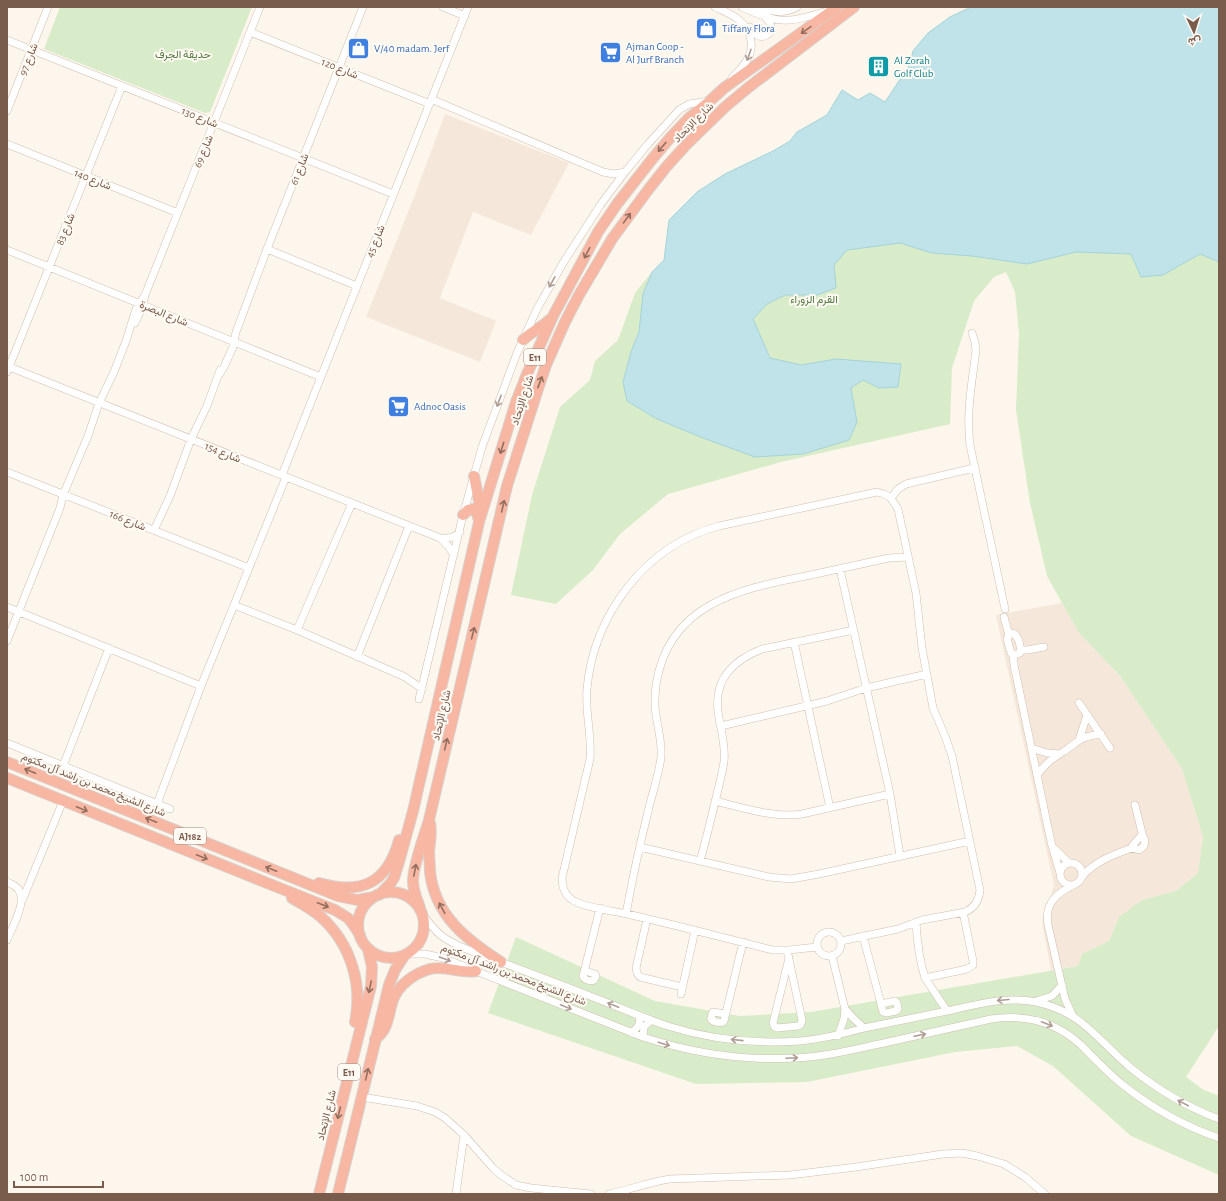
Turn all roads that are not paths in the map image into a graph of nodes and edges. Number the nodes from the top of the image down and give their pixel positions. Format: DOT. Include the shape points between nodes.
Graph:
graph roads {
  1 [pos="48,7"];
  2 [pos="260,7"];
  3 [pos="363,7"];
  4 [pos="443,7"];
  5 [pos="468,7"];
  6 [pos="715,7"];
  7 [pos="742,7"];
  8 [pos="756,7"];
  9 [pos="797,7"];
  10 [pos="854,7"];
  11 [pos="836,8"];
  12 [pos="464,16"];
  13 [pos="765,17"];
  14 [pos="742,22"];
  15 [pos="250,32"];
  16 [pos="7,40"];
  17 [pos="31,49"];
  18 [pos="339,68"];
  19 [pos="122,86"];
  20 [pos="724,88"];
  21 [pos="712,100"];
  22 [pos="430,102"];
  23 [pos="7,111"];
  24 [pos="214,123"];
  25 [pos="7,144"];
  26 [pos="303,158"];
  27 [pos="603,172"];
  28 [pos="625,172"];
  29 [pos="86,176"];
  30 [pos="611,190"];
  31 [pos="394,194"];
  32 [pos="178,213"];
  33 [pos="7,250"];
  34 [pos="267,250"];
  35 [pos="49,267"];
  36 [pos="357,286"];
  37 [pos="141,304"];
  38 [pos="552,316"];
  39 [pos="972,333"];
  40 [pos="523,340"];
  41 [pos="232,341"];
  42 [pos="8,368"];
  43 [pos="321,377"];
  44 [pos="101,403"];
  45 [pos="193,440"];
  46 [pos="974,468"];
  47 [pos="7,472"];
  48 [pos="284,476"];
  49 [pos="474,476"];
  50 [pos="65,495"];
  51 [pos="891,498"];
  52 [pos="352,503"];
  53 [pos="463,515"];
  54 [pos="480,518"];
  55 [pos="409,526"];
  56 [pos="156,531"];
  57 [pos="460,532"];
  58 [pos="440,538"];
  59 [pos="454,555"];
  60 [pos="908,557"];
  61 [pos="249,568"];
  62 [pos="840,569"];
  63 [pos="234,605"];
  64 [pos="7,607"];
  65 [pos="19,612"];
  66 [pos="297,630"];
  67 [pos="854,630"];
  68 [pos="1009,635"];
  69 [pos="7,641"];
  70 [pos="794,642"];
  71 [pos="1044,647"];
  72 [pos="109,648"];
  73 [pos="1020,650"];
  74 [pos="1013,654"];
  75 [pos="357,657"];
  76 [pos="425,674"];
  77 [pos="927,674"];
  78 [pos="404,677"];
  79 [pos="202,686"];
  80 [pos="866,688"];
  81 [pos="422,689"];
  82 [pos="420,699"];
  83 [pos="1079,703"];
  84 [pos="808,706"];
  85 [pos="1087,715"];
  86 [pos="721,726"];
  87 [pos="1100,734"];
  88 [pos="1079,740"];
  89 [pos="7,743"];
  90 [pos="1031,748"];
  91 [pos="1110,748"];
  92 [pos="1059,754"];
  93 [pos="7,762"];
  94 [pos="63,766"];
  95 [pos="1037,775"];
  96 [pos="7,778"];
  97 [pos="890,794"];
  98 [pos="63,801"];
  99 [pos="715,801"];
  100 [pos="157,804"];
  101 [pos="1135,805"];
  102 [pos="830,808"];
  103 [pos="170,809"];
  104 [pos="413,811"];
  105 [pos="429,820"];
  106 [pos="970,841"];
  107 [pos="640,847"];
  108 [pos="1053,848"];
  109 [pos="900,856"];
  110 [pos="700,861"];
  111 [pos="1069,863"];
  112 [pos="1079,866"];
  113 [pos="1094,866"];
  114 [pos="1060,876"];
  115 [pos="290,877"];
  116 [pos="1082,877"];
  117 [pos="7,882"];
  118 [pos="267,883"];
  119 [pos="1075,884"];
  120 [pos="1058,894"];
  121 [pos="376,896"];
  122 [pos="22,901"];
  123 [pos="600,908"];
  124 [pos="421,912"];
  125 [pos="963,912"];
  126 [pos="626,914"];
  127 [pos="647,919"];
  128 [pos="916,922"];
  129 [pos="694,930"];
  130 [pos="360,935"];
  131 [pos="863,936"];
  132 [pos="7,940"];
  133 [pos="841,941"];
  134 [pos="743,942"];
  135 [pos="816,947"];
  136 [pos="368,949"];
  137 [pos="787,950"];
  138 [pos="406,955"];
  139 [pos="484,955"];
  140 [pos="832,956"];
  141 [pos="789,958"];
  142 [pos="501,962"];
  143 [pos="476,971"];
  144 [pos="585,971"];
  145 [pos="925,978"];
  146 [pos="1062,985"];
  147 [pos="1034,1002"];
  148 [pos="881,1004"];
  149 [pos="845,1009"];
  150 [pos="947,1011"];
  151 [pos="726,1014"];
  152 [pos="640,1016"];
  153 [pos="1073,1016"];
  154 [pos="651,1020"];
  155 [pos="864,1028"];
  156 [pos="632,1033"];
  157 [pos="838,1036"];
  158 [pos="643,1037"];
  159 [pos="358,1038"];
  160 [pos="375,1039"];
  161 [pos="362,1097"];
  162 [pos="1219,1119"];
  163 [pos="464,1135"];
  164 [pos="1219,1138"];
  165 [pos="319,1194"];
  166 [pos="338,1194"];
  167 [pos="456,1194"];
  168 [pos="591,1194"];
  169 [pos="610,1194"];
  170 [pos="1046,1194"];
  1 -- 17 [label="street, شارع 97"];
  2 -- 15 [label="street, شارع 69"];
  3 -- 18 [label="street, شارع 61"];
  4 -- 12 [label="street"];
  5 -- 12 [label="street, شارع 45"];
  6 -- 14 [label="street"];
  7 -- 13 [label="street"];
  8 -- 9 [label="street" via="786,12"];
  105 -- 10 [label="highway, شارع الإتحاد / E11, one-way" via="507,486 546,366 579,295 616,233 686,145 749,87"];
  11 -- 13 [label="street" via="788,21"];
  11 -- 20 [label="highway, شارع الإتحاد / E11, one-way"];
  12 -- 22 [label="street, شارع 45"];
  13 -- 14 [label="street" via="771,29 763,36 757,35"];
  14 -- 20 [label="street, one-way" via="751,38 750,54 744,66"];
  15 -- 18 [label="street, شارع 120"];
  15 -- 24 [label="street, شارع 69"];
  16 -- 17 [label="street, شارع 130"];
  17 -- 19 [label="street, شارع 130"];
  17 -- 23 [label="street, شارع 97"];
  18 -- 22 [label="street, شارع 120"];
  18 -- 26 [label="street, شارع 61"];
  19 -- 24 [label="street, شارع 130"];
  19 -- 29 [label="street, شارع 83"];
  20 -- 21 [label="highway, شارع الإتحاد / E11"];
  21 -- 28 [label="street" via="693,103 679,110"];
  21 -- 38 [label="highway, شارع الإتحاد / E11, one-way" via="689,118 670,138 617,204 598,232"];
  22 -- 27 [label="street, شارع 120"];
  22 -- 31 [label="street, شارع 45"];
  24 -- 26 [label="street, شارع 130"];
  24 -- 32 [label="street, شارع 69"];
  25 -- 29 [label="street, شارع 140"];
  26 -- 31 [label="street, شارع 130"];
  26 -- 34 [label="street, شارع 61"];
  27 -- 28 [label="street, شارع 120"];
  27 -- 30 [label="street" via="610,180"];
  28 -- 30 [label="street"];
  29 -- 32 [label="street, شارع 140"];
  29 -- 35 [label="street, شارع 83"];
  30 -- 40 [label="street, one-way" via="537,309"];
  31 -- 36 [label="street, شارع 45"];
  32 -- 37 [label="street, شارع 69"];
  33 -- 35 [label="street, شارع البصرة"];
  34 -- 36 [label="street"];
  34 -- 41 [label="street, شارع 61"];
  35 -- 37 [label="street, شارع البصرة"];
  35 -- 42 [label="street, شارع 83"];
  36 -- 43 [label="street, شارع 45"];
  37 -- 41 [label="street, شارع البصرة"];
  37 -- 44 [label="street, شارع 69"];
  38 -- 40 [label="highway"];
  38 -- 54 [label="highway, شارع الإتحاد / E11, one-way" via="516,402"];
  39 -- 46 [label="street" via="976,350 968,422"];
  40 -- 49 [label="street, one-way" via="510,369"];
  41 -- 43 [label="street, شارع البصرة"];
  41 -- 45 [label="street, شارع 61" via="224,368"];
  42 -- 44 [label="street, شارع 154"];
  43 -- 48 [label="street, شارع 45"];
  44 -- 45 [label="street, شارع 154"];
  44 -- 50 [label="street, شارع 69" via="93,429"];
  45 -- 48 [label="street, شارع 154"];
  45 -- 56 [label="street, شارع 61" via="170,496 168,508"];
  46 -- 51 [label="street" via="906,484 898,488"];
  46 -- 68 [label="street"];
  47 -- 50 [label="street, شارع 166"];
  48 -- 52 [label="street, شارع 154"];
  48 -- 61 [label="street, شارع 45"];
  49 -- 53 [label="street"];
  49 -- 54 [label="highway"];
  50 -- 56 [label="street, شارع 166"];
  50 -- 65 [label="street, شارع 69"];
  51 -- 60 [label="street" via="898,509"];
  51 -- 123 [label="street" via="873,492 706,529 673,546 635,578 620,597 600,634 588,677 586,701 590,759 562,878 564,889 571,899"];
  52 -- 55 [label="street, شارع 154"];
  52 -- 66 [label="street"];
  53 -- 54 [label="highway" via="473,509"];
  53 -- 57 [label="street"];
  54 -- 104 [label="highway, شارع الإتحاد / E11"];
  55 -- 58 [label="street, شارع 154"];
  55 -- 75 [label="street"];
  56 -- 61 [label="street, شارع 166"];
  57 -- 58 [label="street" via="451,538"];
  57 -- 59 [label="street"];
  58 -- 59 [label="street, شارع 154"];
  59 -- 76 [label="street"];
  60 -- 62 [label="street" via="889,558"];
  60 -- 77 [label="street" via="916,593"];
  61 -- 63 [label="street, شارع 45"];
  62 -- 67 [label="street"];
  62 -- 107 [label="street" via="768,583 728,596 700,612 679,632 664,657 656,685 655,704 661,757"];
  63 -- 66 [label="street"];
  63 -- 79 [label="street, شارع 45"];
  64 -- 65 [label="street"];
  65 -- 69 [label="street, شارع 69"];
  65 -- 72 [label="street"];
  66 -- 75 [label="street"];
  67 -- 70 [label="street"];
  67 -- 80 [label="street"];
  68 -- 73 [label="street" via="1013,633 1016,636"];
  68 -- 74 [label="street" via="1010,651"];
  70 -- 84 [label="street"];
  70 -- 86 [label="street" via="756,652 733,665 722,680 718,692"];
  71 -- 73 [label="street"];
  72 -- 79 [label="street"];
  72 -- 94 [label="street"];
  73 -- 74 [label="street" via="1018,655"];
  74 -- 90 [label="street" via="1014,670"];
  75 -- 78 [label="street"];
  76 -- 78 [label="street"];
  76 -- 81 [label="street"];
  77 -- 80 [label="street"];
  77 -- 106 [label="street" via="933,708 954,767"];
  78 -- 81 [label="street"];
  79 -- 100 [label="street, شارع 45"];
  80 -- 84 [label="street"];
  80 -- 97 [label="street"];
  81 -- 82 [label="street"];
  83 -- 85 [label="street"];
  84 -- 86 [label="street"];
  84 -- 102 [label="street"];
  85 -- 87 [label="street"];
  85 -- 88 [label="street"];
  86 -- 99 [label="street" via="724,757"];
  87 -- 88 [label="street"];
  87 -- 91 [label="street"];
  88 -- 92 [label="street"];
  89 -- 94 [label="street"];
  90 -- 92 [label="street"];
  90 -- 95 [label="street"];
  92 -- 95 [label="street" via="1047,762"];
  115 -- 93 [label="highway, شارع الشيخ محمد بن راشد آل مكتوم / AJ182, one-way"];
  94 -- 100 [label="street"];
  95 -- 108 [label="street"];
  96 -- 98 [label="highway, AJ182"];
  97 -- 102 [label="street"];
  97 -- 109 [label="street"];
  98 -- 118 [label="highway, AJ182, one-way"];
  98 -- 122 [label="street"];
  99 -- 102 [label="street" via="780,815 802,814"];
  99 -- 110 [label="street"];
  100 -- 103 [label="street"];
  101 -- 113 [label="street" via="1145,840 1142,849 1132,848"];
  104 -- 115 [label="highway" via="406,819 390,864 367,884 348,888 334,887"];
  104 -- 121 [label="highway, شارع الإتحاد / E11" via="396,873 390,884"];
  124 -- 105 [label="highway, شارع الإتحاد / E11, one-way" via="413,879"];
  142 -- 105 [label="highway, one-way" via="467,938 443,910 431,874"];
  106 -- 109 [label="street"];
  106 -- 125 [label="street" via="980,895 974,906"];
  107 -- 110 [label="street"];
  107 -- 126 [label="street"];
  108 -- 111 [label="street"];
  108 -- 114 [label="street"];
  109 -- 110 [label="street" via="784,879"];
  111 -- 112 [label="street"];
  111 -- 114 [label="street" via="1061,868"];
  112 -- 113 [label="street"];
  112 -- 116 [label="street"];
  113 -- 116 [label="street"];
  114 -- 119 [label="street" via="1066,884"];
  114 -- 120 [label="street"];
  115 -- 121 [label="highway, شارع الشيخ محمد بن راشد آل مكتوم / AJ182" via="348,900 364,900"];
  116 -- 119 [label="street"];
  117 -- 122 [label="street" via="20,891"];
  118 -- 130 [label="highway, AJ182, one-way" via="342,913"];
  118 -- 159 [label="highway" via="320,916 349,955 356,978 358,1002 354,1028"];
  119 -- 120 [label="street"];
  120 -- 146 [label="street" via="1049,906 1047,920"];
  121 -- 124 [label="highway" via="388,892 406,896 414,901"];
  121 -- 130 [label="highway" via="367,902 361,914 358,926"];
  122 -- 132 [label="street"];
  123 -- 126 [label="street"];
  123 -- 144 [label="street"];
  124 -- 138 [label="highway" via="424,933 420,942"];
  124 -- 139 [label="street, شارع الشيخ محمد بن راشد آل مكتوم" via="433,929 447,941"];
  125 -- 128 [label="street"];
  125 -- 145 [label="street" via="973,965 967,969"];
  126 -- 127 [label="street"];
  127 -- 129 [label="street"];
  127 -- 129 [label="street" via="637,973 640,977 681,990"];
  128 -- 131 [label="street" via="898,929"];
  128 -- 145 [label="street" via="920,962"];
  129 -- 134 [label="street"];
  130 -- 136 [label="highway"];
  131 -- 133 [label="street"];
  131 -- 148 [label="street"];
  133 -- 135 [label="street" via="838,935 826,932 820,935"];
  133 -- 140 [label="street" via="838,953"];
  134 -- 137 [label="street" via="773,950"];
  134 -- 151 [label="street"];
  135 -- 137 [label="street"];
  135 -- 140 [label="street" via="825,956"];
  136 -- 138 [label="highway" via="385,958"];
  136 -- 159 [label="highway, شارع الإتحاد / E11, one-way" via="372,979"];
  137 -- 141 [label="street"];
  138 -- 143 [label="street, شارع الشيخ محمد بن راشد آل مكتوم, one-way" via="434,956"];
  138 -- 160 [label="highway, E11" via="395,970 389,985"];
  139 -- 142 [label="street, شارع الشيخ محمد بن راشد آل مكتوم"];
  139 -- 143 [label="street"];
  140 -- 149 [label="street"];
  141 -- 141 [label="street" via="802,1020 798,1026 777,1028 774,1023"];
  152 -- 142 [label="street, شارع الشيخ محمد بن راشد آل مكتوم, one-way"];
  143 -- 156 [label="street, شارع الشيخ محمد بن راشد آل مكتوم, one-way"];
  143 -- 160 [label="highway" via="438,968 416,974 396,994 385,1029"];
  145 -- 150 [label="street"];
  146 -- 147 [label="street" via="1052,996"];
  146 -- 153 [label="street" via="1067,1006"];
  147 -- 150 [label="street, شارع الشيخ محمد بن راشد آل مكتوم, one-way" via="999,1000"];
  147 -- 153 [label="street"];
  149 -- 155 [label="street"];
  149 -- 157 [label="street"];
  150 -- 155 [label="street, شارع الشيخ محمد بن راشد آل مكتوم"];
  152 -- 154 [label="street, شارع الشيخ محمد بن راشد آل مكتوم"];
  152 -- 156 [label="street" via="639,1025"];
  162 -- 153 [label="street, one-way" via="1180,1101 1145,1079"];
  157 -- 154 [label="street, شارع الشيخ محمد بن راشد آل مكتوم, one-way" via="775,1042 722,1039"];
  154 -- 158 [label="street" via="644,1027"];
  155 -- 157 [label="street, شارع الشيخ محمد بن راشد آل مكتوم"];
  156 -- 158 [label="street, شارع الشيخ محمد بن راشد آل مكتوم"];
  158 -- 164 [label="street, شارع الشيخ محمد بن راشد آل مكتوم, one-way" via="671,1046 716,1055 769,1059 796,1058 848,1051 1004,1017 1032,1019 1058,1028 1070,1036 1124,1086 1156,1108"];
  159 -- 165 [label="highway, شارع الإتحاد / E11, one-way"];
  161 -- 160 [label="highway, E11, one-way"];
  161 -- 163 [label="street" via="430,1110 445,1118"];
  161 -- 166 [label="highway, E11"];
  163 -- 167 [label="street"];
  163 -- 168 [label="street" via="493,1168 516,1184"];
  169 -- 170 [label="street" via="670,1178 790,1175 962,1153 1004,1164"];
}
